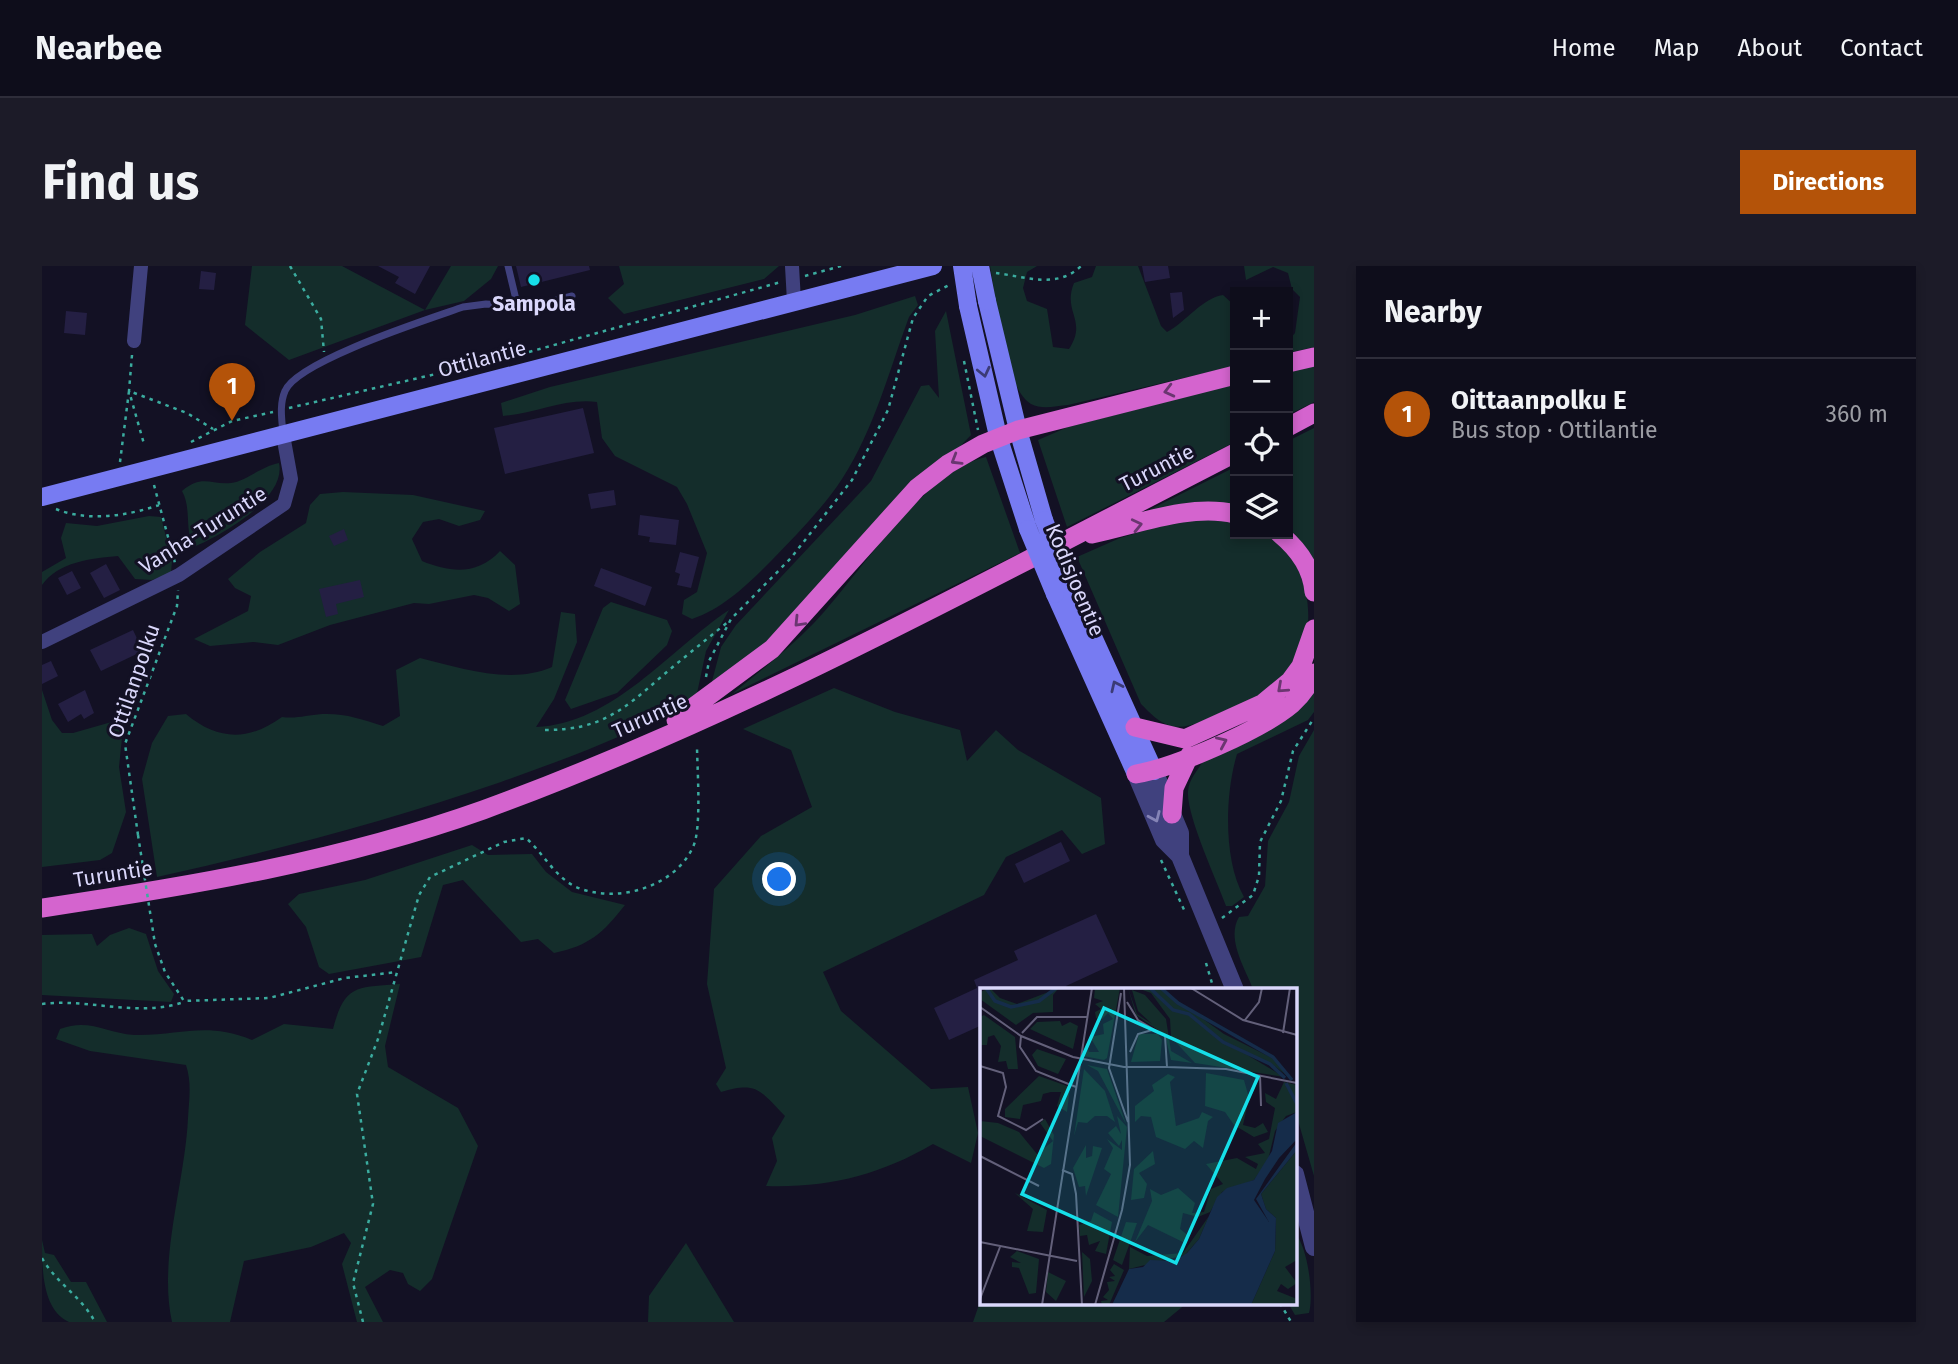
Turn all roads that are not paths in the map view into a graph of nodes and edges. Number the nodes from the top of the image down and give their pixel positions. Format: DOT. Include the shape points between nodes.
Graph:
graph roads {
  1 [pos="141,266"];
  2 [pos="508,266"];
  3 [pos="933,266"];
  4 [pos="988,269"];
  5 [pos="792,273"];
  6 [pos="960,273"];
  7 [pos="572,296"];
  8 [pos="793,301"];
  9 [pos="517,308"];
  10 [pos="134,341"];
  11 [pos="1314,357"];
  12 [pos="1293,362"];
  13 [pos="1230,376"];
  14 [pos="1314,413"];
  15 [pos="1293,424"];
  16 [pos="1018,430"];
  17 [pos="283,435"];
  18 [pos="990,440"];
  19 [pos="1230,456"];
  20 [pos="47,502"];
  21 [pos="1230,514"];
  22 [pos="1070,538"];
  23 [pos="1286,539"];
  24 [pos="1063,590"];
  25 [pos="1314,592"];
  26 [pos="1314,629"];
  27 [pos="42,642"];
  28 [pos="1314,673"];
  29 [pos="1135,727"];
  30 [pos="1187,748"];
  31 [pos="635,749"];
  32 [pos="1146,768"];
  33 [pos="1171,814"];
  34 [pos="1180,856"];
  35 [pos="42,908"];
  36 [pos="1235,988"];
  37 [pos="1296,1178"];
  38 [pos="1314,1247"];
  1 -- 10 [label="street"];
  2 -- 9 [label="lane"];
  3 -- 8 [label="main road, Ottilantie"];
  4 -- 16 [label="main road, Kodisjoentie, bridge" via="987,301"];
  5 -- 8 [label="street"];
  6 -- 18 [label="main road, Kodisjoentie, one-way, bridge"];
  7 -- 9 [label="lane"];
  8 -- 17 [label="main road, Ottilantie"];
  9 -- 17 [label="lane" via="463,307 324,360 294,378 285,391"];
  11 -- 12 [label="highway"];
  13 -- 16 [label="highway, one-way"];
  14 -- 15 [label="highway"];
  16 -- 18 [label="highway"];
  16 -- 24 [label="main road, Kodisjoentie, bridge"];
  17 -- 20 [label="main road, Ottilantie"];
  17 -- 27 [label="street, Vanha-Turuntie" via="291,479 284,504 179,575"];
  18 -- 24 [label="main road, Kodisjoentie, bridge" via="1028,529"];
  18 -- 31 [label="highway, one-way" via="917,488 772,649"];
  19 -- 22 [label="highway, Turuntie"];
  22 -- 21 [label="highway, one-way" via="1178,515"];
  22 -- 31 [label="highway, Turuntie" via="840,654"];
  23 -- 25 [label="highway" via="1305,562"];
  29 -- 24 [label="main road, Kodisjoentie, one-way"];
  24 -- 32 [label="main road, Kodisjoentie"];
  26 -- 30 [label="highway, one-way" via="1301,666 1276,694"];
  30 -- 28 [label="highway, one-way" via="1278,714 1300,696"];
  29 -- 30 [label="highway"];
  29 -- 32 [label="main road, Kodisjoentie"];
  30 -- 32 [label="highway"];
  30 -- 33 [label="highway"];
  31 -- 35 [label="highway, Turuntie" via="482,810 305,862"];
  32 -- 33 [label="street, Kodisjoentie"];
  32 -- 34 [label="street, Kodisjoentie, one-way" via="1164,840"];
  33 -- 34 [label="street, Kodisjoentie" via="1180,833"];
  34 -- 36 [label="street, Kodisjoentie"];
  37 -- 38 [label="street"];
}
